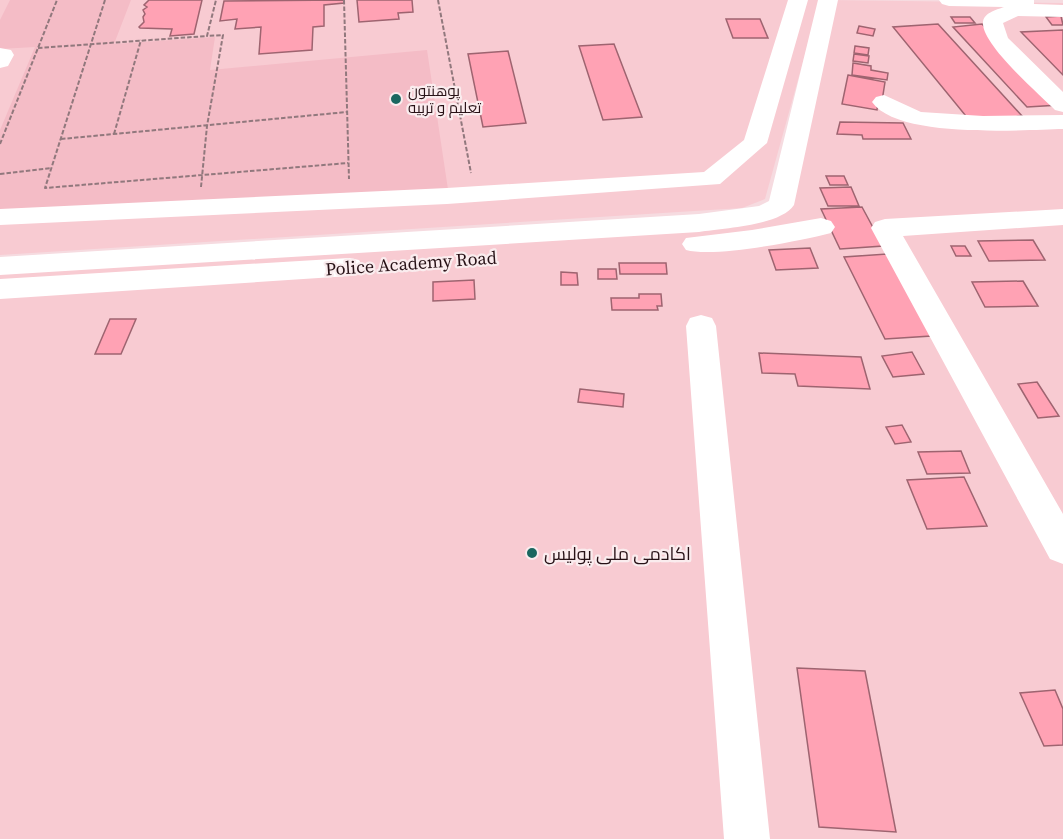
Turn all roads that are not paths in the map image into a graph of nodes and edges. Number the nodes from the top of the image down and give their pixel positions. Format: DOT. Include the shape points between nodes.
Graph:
graph roads {
  1 [pos="798,0"];
  2 [pos="828,0"];
  3 [pos="949,0"];
  4 [pos="1059,4"];
  5 [pos="0,55"];
  6 [pos="0,61"];
  7 [pos="884,102"];
  8 [pos="1063,105"];
  9 [pos="1063,122"];
  10 [pos="0,217"];
  11 [pos="1063,217"];
  12 [pos="821,227"];
  13 [pos="0,266"];
  14 [pos="0,289"];
  15 [pos="701,326"];
  16 [pos="1063,548"];
  17 [pos="747,839"];
  1 -- 10 [label="street" via="755,143 711,179 475,195"];
  2 -- 13 [label="street" via="781,205 765,213 699,223"];
  3 -- 4 [label="street"];
  4 -- 8 [label="street" via="1016,10 995,18 993,23 998,40"];
  5 -- 6 [label="street"];
  7 -- 9 [label="street" via="920,119"];
  11 -- 16 [label="street" via="885,228"];
  12 -- 14 [label="street, Police Academy Road" via="706,244"];
  15 -- 17 [label="street"];
}
